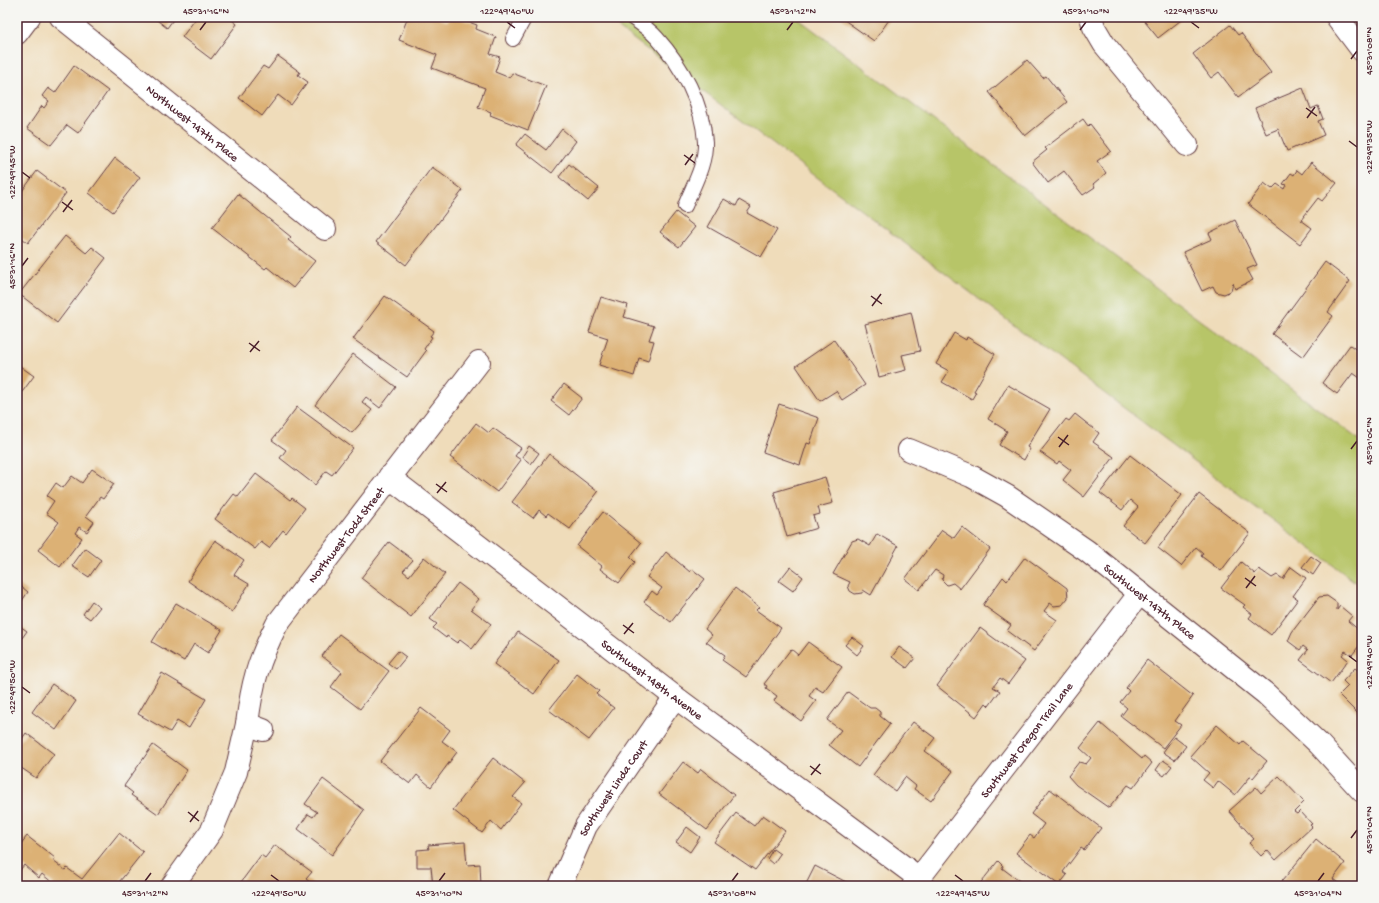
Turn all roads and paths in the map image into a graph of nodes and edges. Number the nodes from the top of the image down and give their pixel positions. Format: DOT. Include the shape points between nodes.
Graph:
graph roads {
  1 [pos="29,17"];
  2 [pos="61,17"];
  3 [pos="525,17"];
  4 [pos="631,17"];
  5 [pos="1091,17"];
  6 [pos="1337,17"];
  7 [pos="17,33"];
  8 [pos="514,39"];
  9 [pos="1361,48"];
  10 [pos="1187,145"];
  11 [pos="685,206"];
  12 [pos="325,229"];
  13 [pos="479,362"];
  14 [pos="909,450"];
  15 [pos="389,477"];
  16 [pos="1140,593"];
  17 [pos="675,696"];
  18 [pos="1362,791"];
  19 [pos="916,882"];
  20 [pos="172,886"];
  21 [pos="560,886"];
  1 -- 7 [label="street"];
  2 -- 12 [label="street, Northwest 147th Place"];
  3 -- 8 [label="lane"];
  4 -- 11 [label="lane" via="657,37 693,91 705,142 701,166"];
  5 -- 10 [label="street" via="1094,28 1104,44"];
  6 -- 9 [label="street"];
  13 -- 15 [label="street, Northwest Todd Street"];
  14 -- 16 [label="street, Southwest 147th Place" via="971,476 1008,496"];
  15 -- 17 [label="street, Southwest 148th Avenue"];
  15 -- 20 [label="street, Northwest Todd Street" via="276,624 252,684 255,727 212,830"];
  16 -- 18 [label="street, Southwest 147th Place" via="1266,694 1319,744"];
  16 -- 19 [label="street, Southwest Oregon Trail Lane"];
  17 -- 19 [label="street, Southwest 148th Avenue"];
  17 -- 21 [label="street, Southwest Linda Court" via="586,826"];
}
